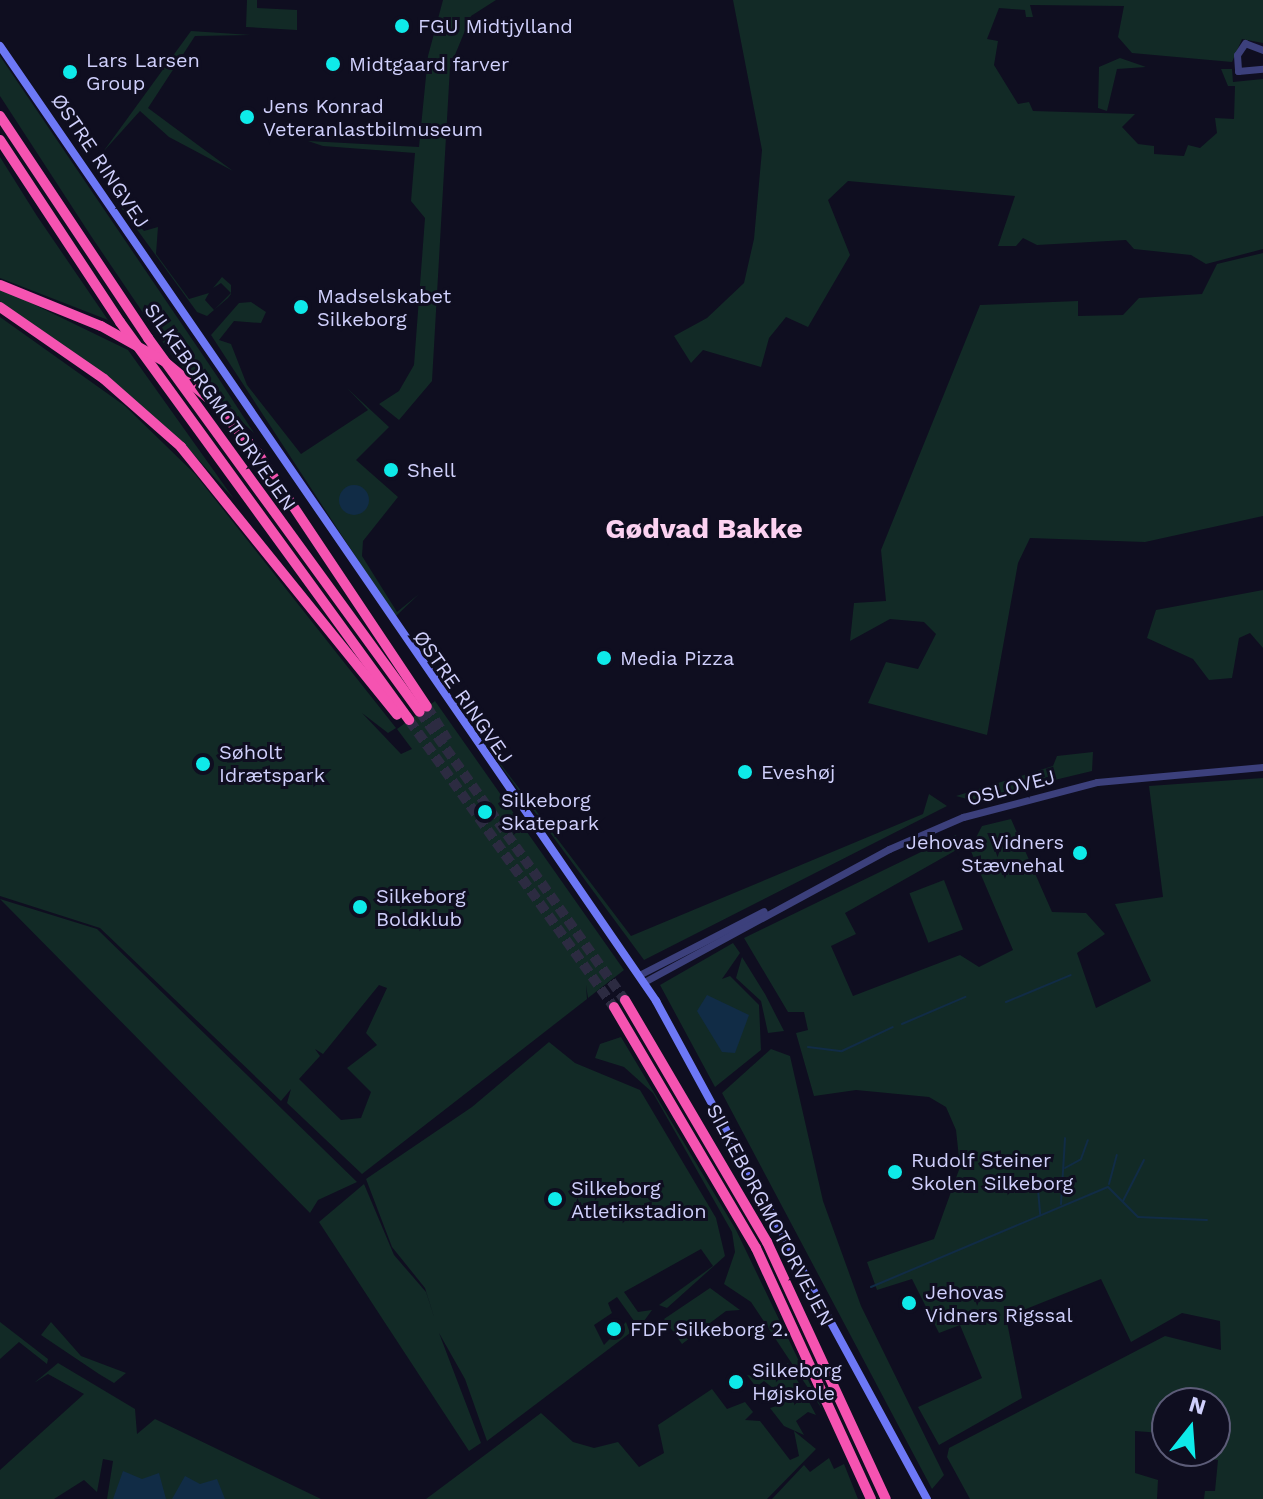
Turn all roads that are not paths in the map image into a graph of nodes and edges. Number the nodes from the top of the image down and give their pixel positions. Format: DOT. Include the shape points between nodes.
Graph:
graph roads {
  1 [pos="0,40"];
  2 [pos="0,46"];
  3 [pos="1263,50"];
  4 [pos="11,60"];
  5 [pos="1263,69"];
  6 [pos="0,116"];
  7 [pos="0,140"];
  8 [pos="0,285"];
  9 [pos="0,307"];
  10 [pos="1263,767"];
  11 [pos="641,978"];
  12 [pos="625,1000"];
  13 [pos="614,1007"];
  14 [pos="871,1499"];
  15 [pos="886,1499"];
  16 [pos="927,1499"];
  1 -- 4 [label="main road, ØSTRE RINGVEJ"];
  2 -- 4 [label="main road, ØSTRE RINGVEJ"];
  3 -- 5 [label="street" via="1245,43 1237,55 1238,71"];
  4 -- 11 [label="main road, ØSTRE RINGVEJ" via="430,682"];
  6 -- 8 [label="highway, SILKEBORGMOTORVEJEN, bridge" via="165,363 423,710 257,452 213,402 164,361 101,326"];
  7 -- 9 [label="highway, SILKEBORGMOTORVEJEN" via="120,322 406,722 181,447 104,379"];
  10 -- 11 [label="street, OSLOVEJ" via="1136,776 1003,806 898,845"];
  11 -- 16 [label="main road, ØSTRE RINGVEJ"];
  12 -- 15 [label="highway, SILKEBORGMOTORVEJEN" via="767,1242"];
  13 -- 14 [label="highway, SILKEBORGMOTORVEJEN" via="756,1248"];
}
